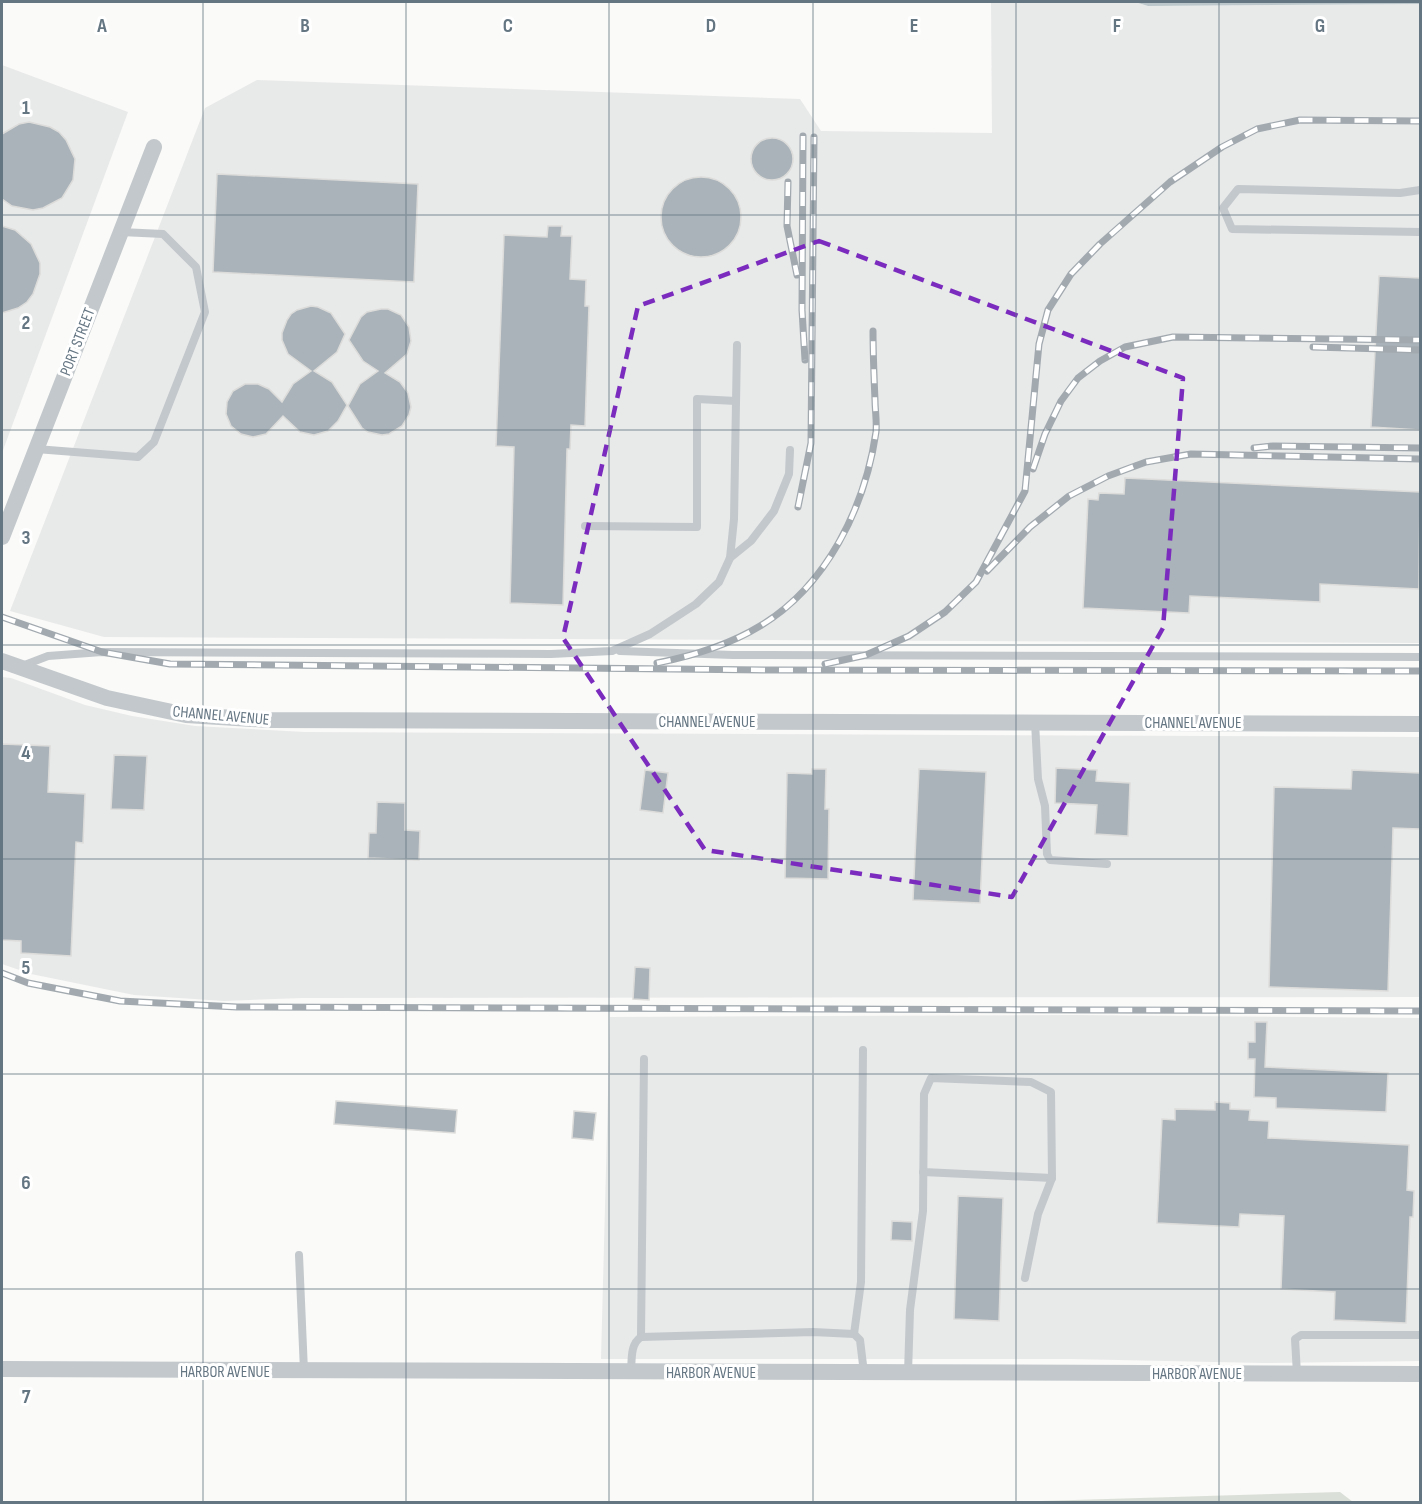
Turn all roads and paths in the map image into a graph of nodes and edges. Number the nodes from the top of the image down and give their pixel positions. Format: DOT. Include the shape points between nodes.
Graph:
graph roads {
  1 [pos="154,147"];
  2 [pos="1420,190"];
  3 [pos="121,232"];
  4 [pos="1420,232"];
  5 [pos="737,345"];
  6 [pos="736,401"];
  7 [pos="36,449"];
  8 [pos="790,450"];
  9 [pos="585,526"];
  10 [pos="2,537"];
  11 [pos="730,558"];
  12 [pos="612,651"];
  13 [pos="1420,657"];
  14 [pos="2,661"];
  15 [pos="18,667"];
  16 [pos="1035,722"];
  17 [pos="1420,724"];
  18 [pos="1107,864"];
  19 [pos="863,1050"];
  20 [pos="644,1059"];
  21 [pos="923,1172"];
  22 [pos="1052,1178"];
  23 [pos="299,1255"];
  24 [pos="1025,1278"];
  25 [pos="854,1334"];
  26 [pos="1420,1335"];
  27 [pos="641,1337"];
  28 [pos="2,1369"];
  29 [pos="304,1372"];
  30 [pos="631,1373"];
  31 [pos="864,1373"];
  32 [pos="908,1373"];
  33 [pos="1297,1374"];
  34 [pos="1420,1374"];
  1 -- 3 [label="street, PORT STREET"];
  2 -- 4 [label="lane" via="1400,193 1238,189 1223,208 1232,229"];
  3 -- 7 [label="street, PORT STREET"];
  3 -- 7 [label="lane" via="163,234 196,267 205,312 154,442 138,457"];
  5 -- 6 [label="lane"];
  6 -- 9 [label="lane" via="697,399 697,527"];
  6 -- 11 [label="lane"];
  7 -- 10 [label="street, PORT STREET"];
  8 -- 11 [label="lane" via="789,474 774,511 751,542"];
  11 -- 12 [label="lane" via="719,582 696,604 650,634"];
  12 -- 13 [label="lane" via="733,655"];
  12 -- 15 [label="lane" via="102,652 48,656"];
  14 -- 15 [label="street, CHANNEL AVENUE"];
  15 -- 16 [label="street, CHANNEL AVENUE" via="106,698 186,716 270,720"];
  16 -- 17 [label="street, CHANNEL AVENUE"];
  16 -- 18 [label="lane" via="1038,779 1050,860"];
  19 -- 25 [label="lane" via="861,1282"];
  20 -- 27 [label="lane"];
  21 -- 22 [label="lane"];
  21 -- 22 [label="lane" via="924,1094 931,1078 1031,1082 1051,1092"];
  21 -- 32 [label="lane"];
  22 -- 24 [label="lane" via="1038,1214"];
  23 -- 29 [label="lane"];
  25 -- 27 [label="lane"];
  25 -- 31 [label="lane" via="860,1340"];
  26 -- 33 [label="lane" via="1301,1335 1295,1339"];
  27 -- 30 [label="lane" via="633,1346"];
  28 -- 29 [label="street, HARBOR AVENUE"];
  29 -- 30 [label="street, HARBOR AVENUE"];
  30 -- 31 [label="street, HARBOR AVENUE"];
  31 -- 32 [label="street, HARBOR AVENUE"];
  32 -- 33 [label="street, HARBOR AVENUE"];
  33 -- 34 [label="street, HARBOR AVENUE"];
}
